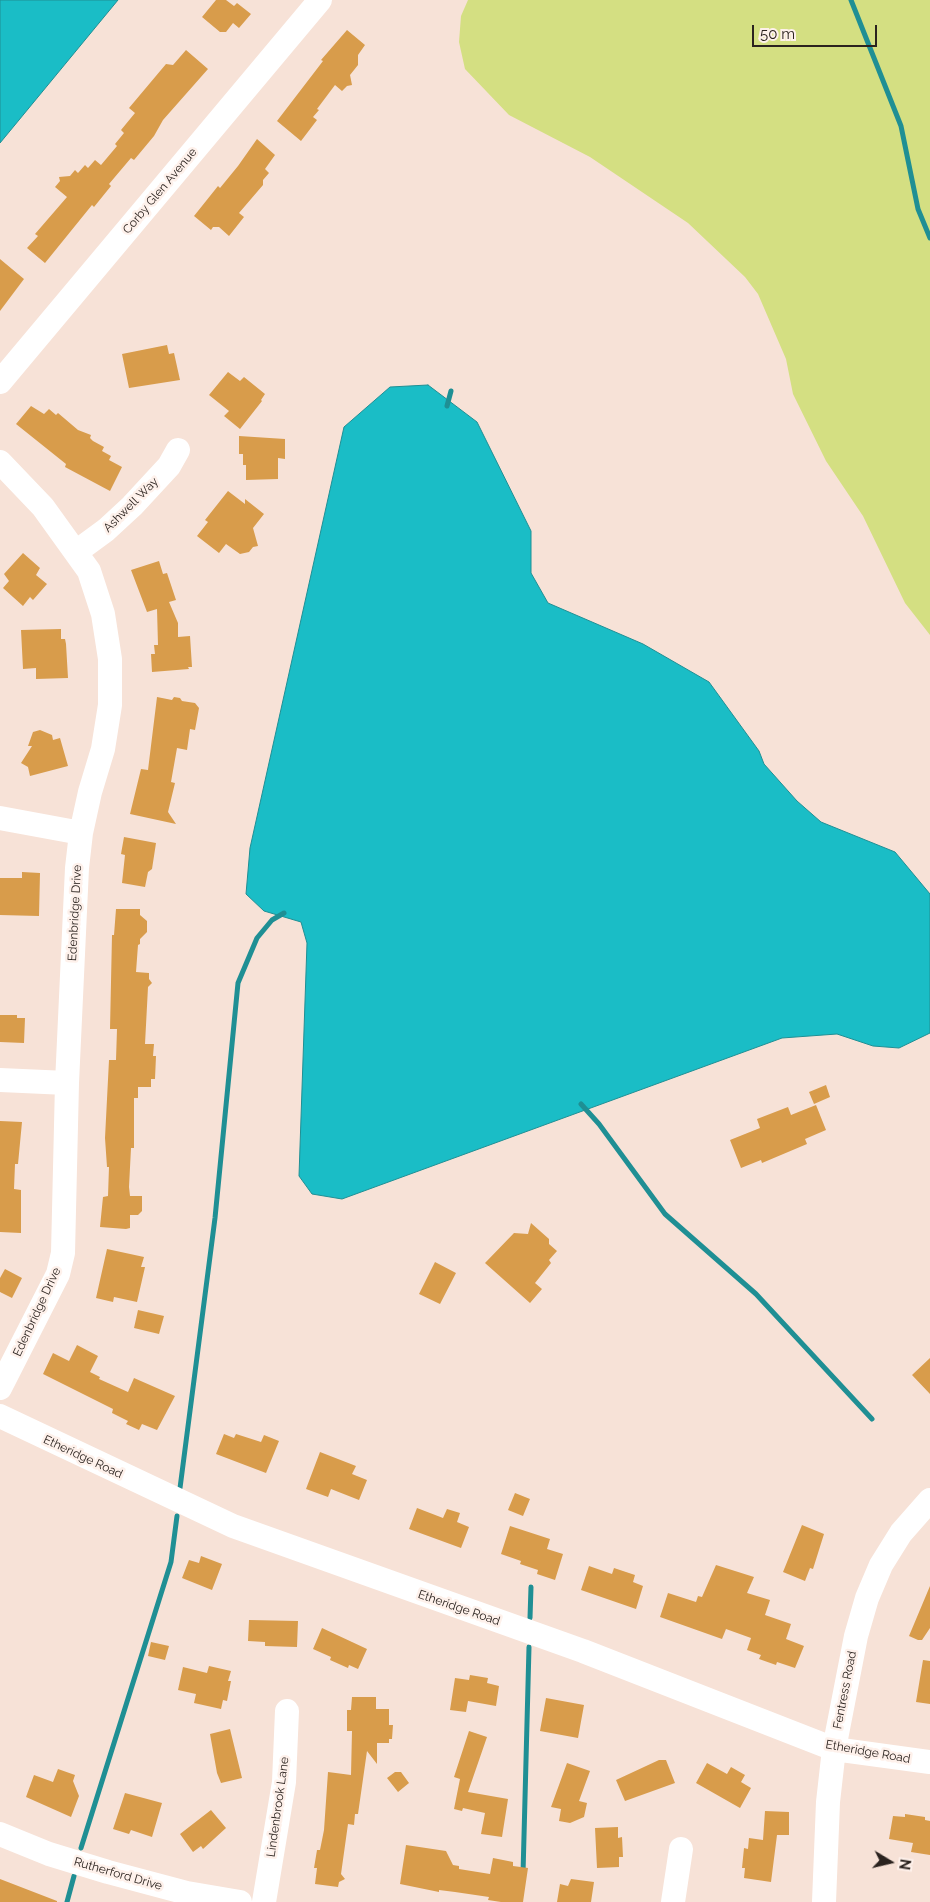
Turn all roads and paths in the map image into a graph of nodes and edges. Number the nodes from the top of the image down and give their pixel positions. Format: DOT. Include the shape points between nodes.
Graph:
graph roads {
  1 [pos="320,0"];
  2 [pos="0,382"];
  3 [pos="178,450"];
  4 [pos="0,462"];
  5 [pos="76,552"];
  6 [pos="0,818"];
  7 [pos="80,833"];
  8 [pos="0,1080"];
  9 [pos="67,1083"];
  10 [pos="0,1388"];
  11 [pos="0,1416"];
  12 [pos="930,1500"];
  13 [pos="287,1711"];
  14 [pos="834,1749"];
  15 [pos="930,1762"];
  16 [pos="0,1834"];
  17 [pos="681,1849"];
  18 [pos="240,1902"];
  19 [pos="264,1902"];
  20 [pos="673,1902"];
  21 [pos="824,1902"];
  1 -- 2 [label="street, Corby Glen Avenue"];
  3 -- 5 [label="street, Ashwell Way" via="169,466 132,506"];
  4 -- 5 [label="street, Edenbridge Drive" via="43,506"];
  5 -- 7 [label="street, Edenbridge Drive" via="89,571 103,614 110,659 110,705 103,749"];
  6 -- 7 [label="street"];
  7 -- 9 [label="street, Edenbridge Drive"];
  8 -- 9 [label="street"];
  9 -- 10 [label="street, Edenbridge Drive" via="63,1253 58,1274"];
  11 -- 14 [label="street, Etheridge Road" via="233,1526 583,1651"];
  12 -- 14 [label="street, Fentress Road" via="901,1533 881,1565 867,1598 848,1671"];
  13 -- 19 [label="street, Lindenbrook Lane" via="284,1782"];
  14 -- 15 [label="street, Etheridge Road"];
  14 -- 21 [label="street, Fentress Road" via="828,1802"];
  16 -- 18 [label="street, Rutherford Drive" via="49,1854 108,1872 187,1893"];
  17 -- 20 [label="street"];
}
